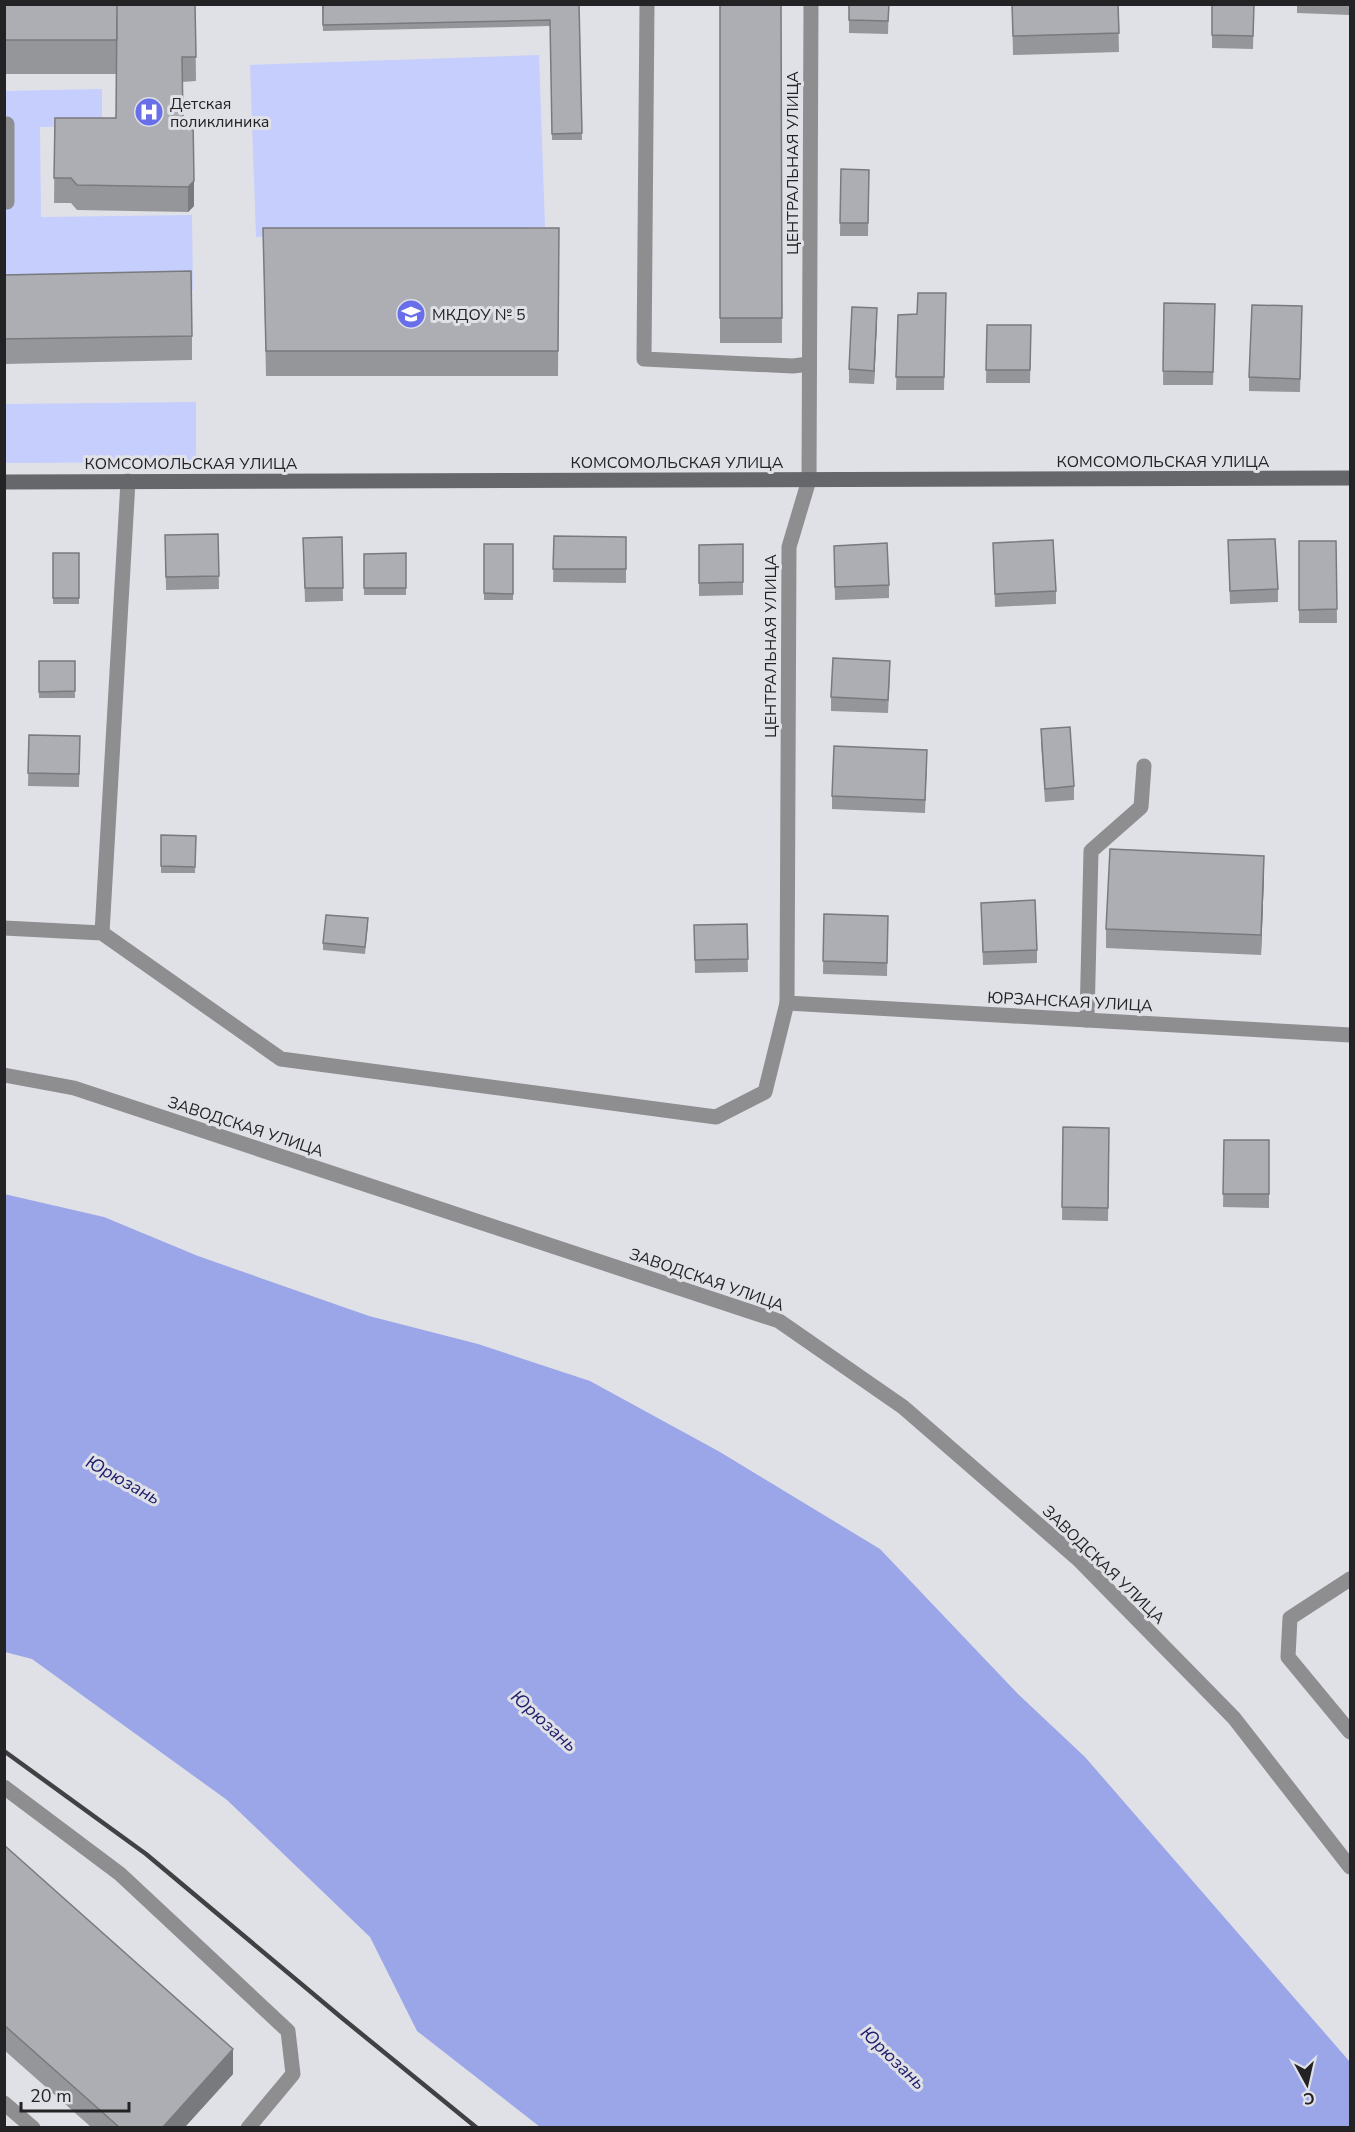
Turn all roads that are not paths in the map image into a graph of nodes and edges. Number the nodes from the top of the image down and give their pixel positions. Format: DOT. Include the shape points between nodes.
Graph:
graph roads {
  1 [pos="647,4"];
  2 [pos="811,4"];
  3 [pos="4,124"];
  4 [pos="7,202"];
  5 [pos="809,364"];
  6 [pos="1350,478"];
  7 [pos="809,480"];
  8 [pos="4,482"];
  9 [pos="128,482"];
  10 [pos="1144,766"];
  11 [pos="4,928"];
  12 [pos="102,933"];
  13 [pos="787,1003"];
  14 [pos="1087,1020"];
  15 [pos="1350,1035"];
  16 [pos="4,1075"];
  17 [pos="1350,1579"];
  18 [pos="1350,1732"];
  19 [pos="4,1787"];
  20 [pos="1350,1867"];
  21 [pos="4,2103"];
  22 [pos="14,2121"];
  23 [pos="33,2127"];
  24 [pos="248,2127"];
  1 -- 5 [label="street" via="644,359"];
  2 -- 5 [label="street, ЦЕНТРАЛЬНАЯ УЛИЦА"];
  3 -- 4 [label="street"];
  5 -- 7 [label="street, ЦЕНТРАЛЬНАЯ УЛИЦА"];
  6 -- 7 [label="main road, КОМСОМОЛЬСКАЯ УЛИЦА"];
  7 -- 9 [label="main road, КОМСОМОЛЬСКАЯ УЛИЦА"];
  7 -- 13 [label="street, ЦЕНТРАЛЬНАЯ УЛИЦА" via="789,547"];
  8 -- 9 [label="main road, КОМСОМОЛЬСКАЯ УЛИЦА"];
  9 -- 12 [label="street"];
  10 -- 14 [label="street" via="1141,807 1091,851"];
  11 -- 12 [label="street"];
  12 -- 13 [label="street, ЦЕНТРАЛЬНАЯ УЛИЦА" via="280,1059 716,1117 765,1092"];
  13 -- 14 [label="street, ЮРЗАНСКАЯ УЛИЦА"];
  14 -- 15 [label="street, ЮРЗАНСКАЯ УЛИЦА"];
  16 -- 20 [label="street, ЗАВОДСКАЯ УЛИЦА" via="74,1088 779,1321 903,1407 1078,1559 1234,1718"];
  17 -- 18 [label="street" via="1290,1618 1288,1657"];
  19 -- 24 [label="street" via="120,1874 288,2031 293,2074"];
  21 -- 22 [label="street"];
  22 -- 23 [label="street"];
}
